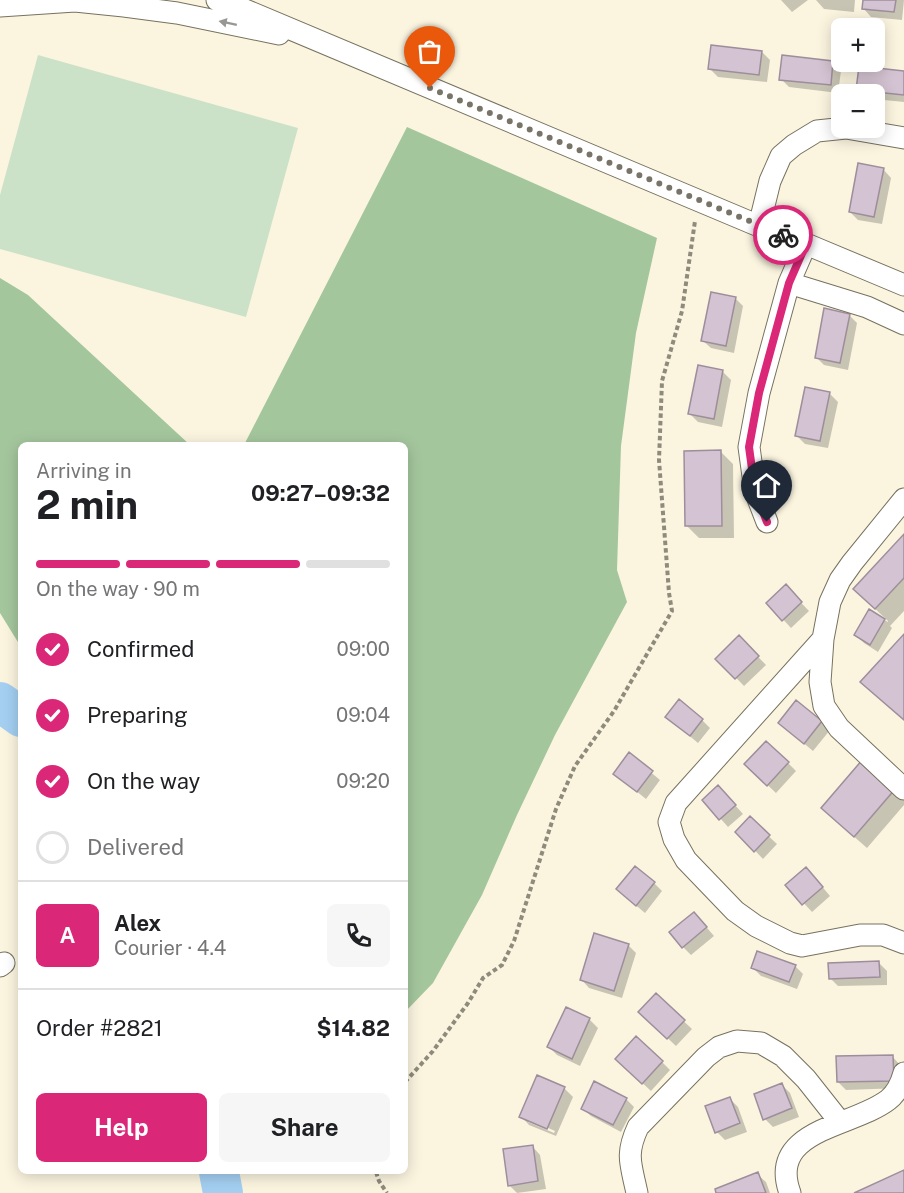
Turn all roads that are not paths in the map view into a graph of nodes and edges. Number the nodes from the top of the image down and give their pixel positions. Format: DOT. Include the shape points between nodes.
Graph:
graph roads {
  1 [pos="217,0"];
  2 [pos="0,6"];
  3 [pos="326,44"];
  4 [pos="904,138"];
  5 [pos="759,226"];
  6 [pos="806,244"];
  7 [pos="789,283"];
  8 [pos="904,285"];
  9 [pos="904,324"];
  10 [pos="904,499"];
  11 [pos="767,522"];
  12 [pos="823,639"];
  13 [pos="904,789"];
  14 [pos="904,943"];
  15 [pos="904,1073"];
  16 [pos="840,1122"];
  17 [pos="637,1193"];
  18 [pos="790,1193"];
  1 -- 3 [label="street"];
  3 -- 2 [label="street, one-way" via="124,6 75,1"];
  3 -- 5 [label="street"];
  4 -- 5 [label="street" via="846,128 817,131 781,156"];
  5 -- 6 [label="street"];
  6 -- 7 [label="street"];
  6 -- 8 [label="street"];
  7 -- 9 [label="street" via="867,307"];
  7 -- 11 [label="street" via="759,393 749,447 755,491"];
  10 -- 12 [label="street" via="840,580 830,602"];
  12 -- 13 [label="street" via="820,682 824,706 839,728"];
  12 -- 14 [label="street" via="676,803 669,822 686,860 735,911 756,926 802,946 860,935 883,935"];
  15 -- 16 [label="street" via="899,1088 889,1099 869,1112"];
  16 -- 17 [label="street" via="783,1056 761,1043 737,1041 719,1047 638,1127 630,1151"];
  16 -- 18 [label="street" via="803,1140 793,1150 787,1167"];
}
